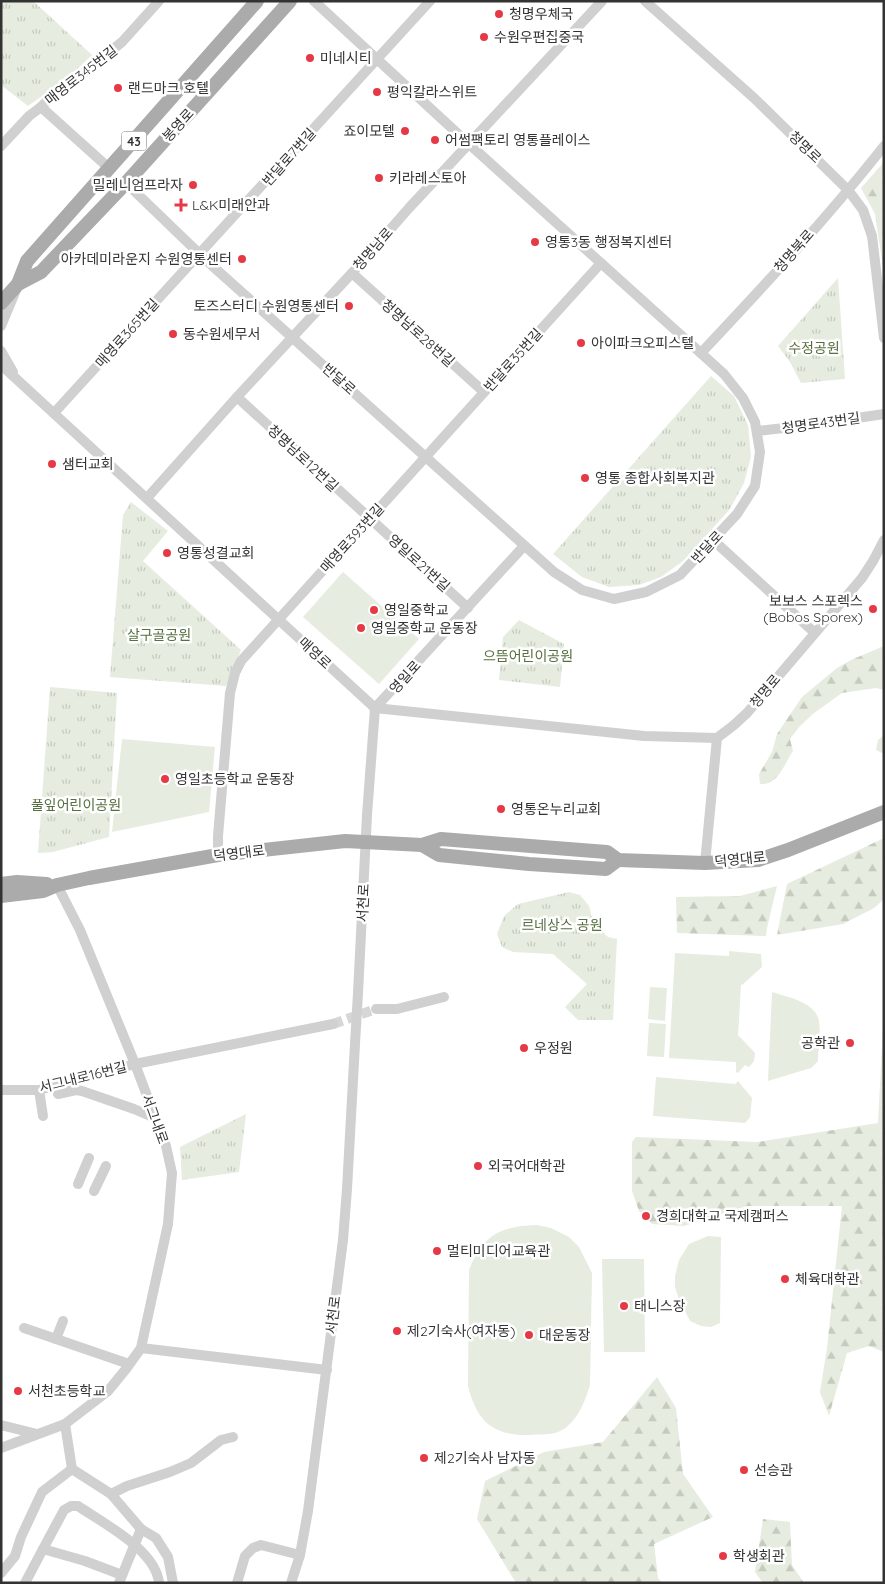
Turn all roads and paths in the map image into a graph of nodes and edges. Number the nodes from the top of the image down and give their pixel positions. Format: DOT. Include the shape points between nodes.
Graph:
graph roads {
  1 [pos="159,1"];
  2 [pos="257,1"];
  3 [pos="290,1"];
  4 [pos="314,1"];
  5 [pos="430,1"];
  6 [pos="602,1"];
  7 [pos="645,1"];
  8 [pos="376,59"];
  9 [pos="41,107"];
  10 [pos="469,144"];
  11 [pos="1,146"];
  12 [pos="884,146"];
  13 [pos="110,169"];
  14 [pos="126,183"];
  15 [pos="848,190"];
  16 [pos="200,254"];
  17 [pos="602,263"];
  18 [pos="352,273"];
  19 [pos="18,284"];
  20 [pos="1,291"];
  21 [pos="1,302"];
  22 [pos="1,326"];
  23 [pos="292,337"];
  24 [pos="884,338"];
  25 [pos="1,352"];
  26 [pos="701,353"];
  27 [pos="1,365"];
  28 [pos="1,372"];
  29 [pos="17,379"];
  30 [pos="484,392"];
  31 [pos="237,397"];
  32 [pos="54,412"];
  33 [pos="884,414"];
  34 [pos="757,431"];
  35 [pos="425,457"];
  36 [pos="147,498"];
  37 [pos="370,518"];
  38 [pos="713,540"];
  39 [pos="884,540"];
  40 [pos="524,546"];
  41 [pos="468,608"];
  42 [pos="279,619"];
  43 [pos="814,634"];
  44 [pos="375,708"];
  45 [pos="717,738"];
  46 [pos="884,812"];
  47 [pos="366,842"];
  48 [pos="218,855"];
  49 [pos="705,863"];
  50 [pos="1,884"];
  51 [pos="57,885"];
  52 [pos="1,896"];
  53 [pos="444,997"];
  54 [pos="376,1009"];
  55 [pos="333,1024"];
  56 [pos="135,1064"];
  57 [pos="74,1086"];
  58 [pos="1,1090"];
  59 [pos="39,1090"];
  60 [pos="43,1116"];
  61 [pos="155,1118"];
  62 [pos="89,1158"];
  63 [pos="106,1166"];
  64 [pos="78,1184"];
  65 [pos="94,1191"];
  66 [pos="63,1321"];
  67 [pos="24,1328"];
  68 [pos="56,1339"];
  69 [pos="141,1348"];
  70 [pos="129,1364"];
  71 [pos="327,1370"];
  72 [pos="65,1424"];
  73 [pos="1,1425"];
  74 [pos="38,1434"];
  75 [pos="233,1437"];
  76 [pos="1,1448"];
  77 [pos="72,1469"];
  78 [pos="111,1494"];
  79 [pos="141,1528"];
  80 [pos="135,1544"];
  81 [pos="43,1549"];
  82 [pos="300,1555"];
  83 [pos="1,1573"];
  84 [pos="120,1579"];
  85 [pos="25,1583"];
  86 [pos="159,1583"];
  87 [pos="173,1583"];
  88 [pos="237,1583"];
  89 [pos="291,1583"];
  1 -- 9 [label="street, 매영로345번길" via="122,42"];
  2 -- 13 [label="main road, 봉영로 / 43"];
  3 -- 14 [label="main road, 봉영로 / 43"];
  4 -- 8 [label="street, 반달로"];
  5 -- 8 [label="street, 반달로7번길"];
  6 -- 10 [label="street, 청명남로"];
  7 -- 15 [label="street, 청명로" via="754,98"];
  8 -- 10 [label="street, 반달로"];
  8 -- 16 [label="street, 반달로7번길"];
  9 -- 11 [label="street, 매영로345번길"];
  9 -- 13 [label="street"];
  10 -- 17 [label="street, 반달로"];
  10 -- 18 [label="street, 청명남로"];
  12 -- 15 [label="street, 청명북로"];
  13 -- 19 [label="main road, 봉영로 / 43" via="27,261"];
  14 -- 16 [label="street, 반달로"];
  14 -- 19 [label="main road, 봉영로 / 43" via="41,272"];
  15 -- 24 [label="street, 청명로" via="863,210 872,236"];
  15 -- 26 [label="street, 청명북로"];
  16 -- 23 [label="street, 반달로"];
  16 -- 32 [label="street, 매영로365번길"];
  17 -- 26 [label="street, 반달로"];
  17 -- 30 [label="street, 반달로35번길"];
  18 -- 23 [label="street, 청명남로"];
  18 -- 30 [label="street, 청명남로28번길"];
  19 -- 20 [label="street"];
  19 -- 21 [label="main road, 봉영로 / 43"];
  19 -- 22 [label="street"];
  23 -- 31 [label="street, 청명남로"];
  23 -- 35 [label="street, 반달로"];
  25 -- 29 [label="street"];
  26 -- 34 [label="street, 반달로" via="743,398"];
  27 -- 29 [label="street, 매영로"];
  28 -- 29 [label="street"];
  29 -- 32 [label="street, 매영로"];
  30 -- 35 [label="street, 반달로35번길"];
  31 -- 36 [label="street, 청명남로"];
  31 -- 37 [label="street, 청명남로12번길"];
  32 -- 36 [label="street, 매영로"];
  33 -- 34 [label="street, 청명로43번길"];
  34 -- 38 [label="street, 반달로" via="760,452 755,486 737,514"];
  35 -- 37 [label="street, 매영로393번길"];
  35 -- 40 [label="street, 반달로"];
  36 -- 42 [label="street, 매영로"];
  37 -- 41 [label="street, 영일로21번길"];
  37 -- 42 [label="street, 매영로393번길"];
  38 -- 40 [label="street, 반달로" via="680,575 646,592 614,598 582,590 554,572"];
  38 -- 43 [label="street"];
  39 -- 43 [label="street, 청명로" via="862,578"];
  40 -- 41 [label="street, 영일로"];
  41 -- 44 [label="street, 영일로"];
  42 -- 44 [label="street, 매영로"];
  42 -- 48 [label="street, 매영로393번길" via="241,660 232,685"];
  43 -- 45 [label="street, 청명로" via="747,713"];
  44 -- 45 [label="street" via="644,736"];
  44 -- 47 [label="street"];
  45 -- 49 [label="street"];
  46 -- 49 [label="main road, 덕영대로" via="758,860"];
  47 -- 48 [label="main road, 덕영대로" via="345,840"];
  47 -- 49 [label="main road, 덕영대로" via="422,845 440,839 607,852 618,860"];
  47 -- 71 [label="street, 서천로, bridge" via="347,1189"];
  48 -- 51 [label="main road, 덕영대로"];
  50 -- 51 [label="main road, 덕영대로"];
  51 -- 52 [label="main road, 덕영대로" via="43,891"];
  51 -- 56 [label="street, 서그내로" via="80,930"];
  53 -- 54 [label="street" via="397,1009"];
  55 -- 56 [label="street, 서그내로16번길"];
  56 -- 57 [label="street, 서그내로16번길"];
  56 -- 61 [label="street, 서그내로"];
  57 -- 59 [label="street, 서그내로16번길" via="57,1094"];
  57 -- 61 [label="street"];
  58 -- 59 [label="street, 서그내로16번길"];
  59 -- 60 [label="street"];
  61 -- 69 [label="street, 서그내로" via="172,1173 170,1207"];
  62 -- 64 [label="street"];
  63 -- 65 [label="street"];
  66 -- 68 [label="street"];
  67 -- 68 [label="street"];
  68 -- 70 [label="street"];
  69 -- 70 [label="street, 서그내로"];
  69 -- 71 [label="street"];
  70 -- 72 [label="street, 서그내로" via="108,1391"];
  71 -- 82 [label="street, 서천로"];
  72 -- 74 [label="street, 서그내로"];
  72 -- 77 [label="street"];
  73 -- 74 [label="street"];
  74 -- 76 [label="street, 서그내로"];
  75 -- 78 [label="street" via="221,1440 191,1463"];
  77 -- 78 [label="street"];
  77 -- 83 [label="street" via="42,1492 15,1556"];
  78 -- 79 [label="street"];
  79 -- 80 [label="street"];
  79 -- 87 [label="street" via="156,1538 168,1557"];
  80 -- 81 [label="street" via="78,1506 71,1506 64,1510"];
  80 -- 84 [label="street"];
  80 -- 86 [label="street" via="150,1561"];
  81 -- 84 [label="street" via="85,1561"];
  81 -- 85 [label="street"];
  82 -- 88 [label="street" via="261,1545 253,1548 245,1556"];
  82 -- 89 [label="street, 서천로"];
}
